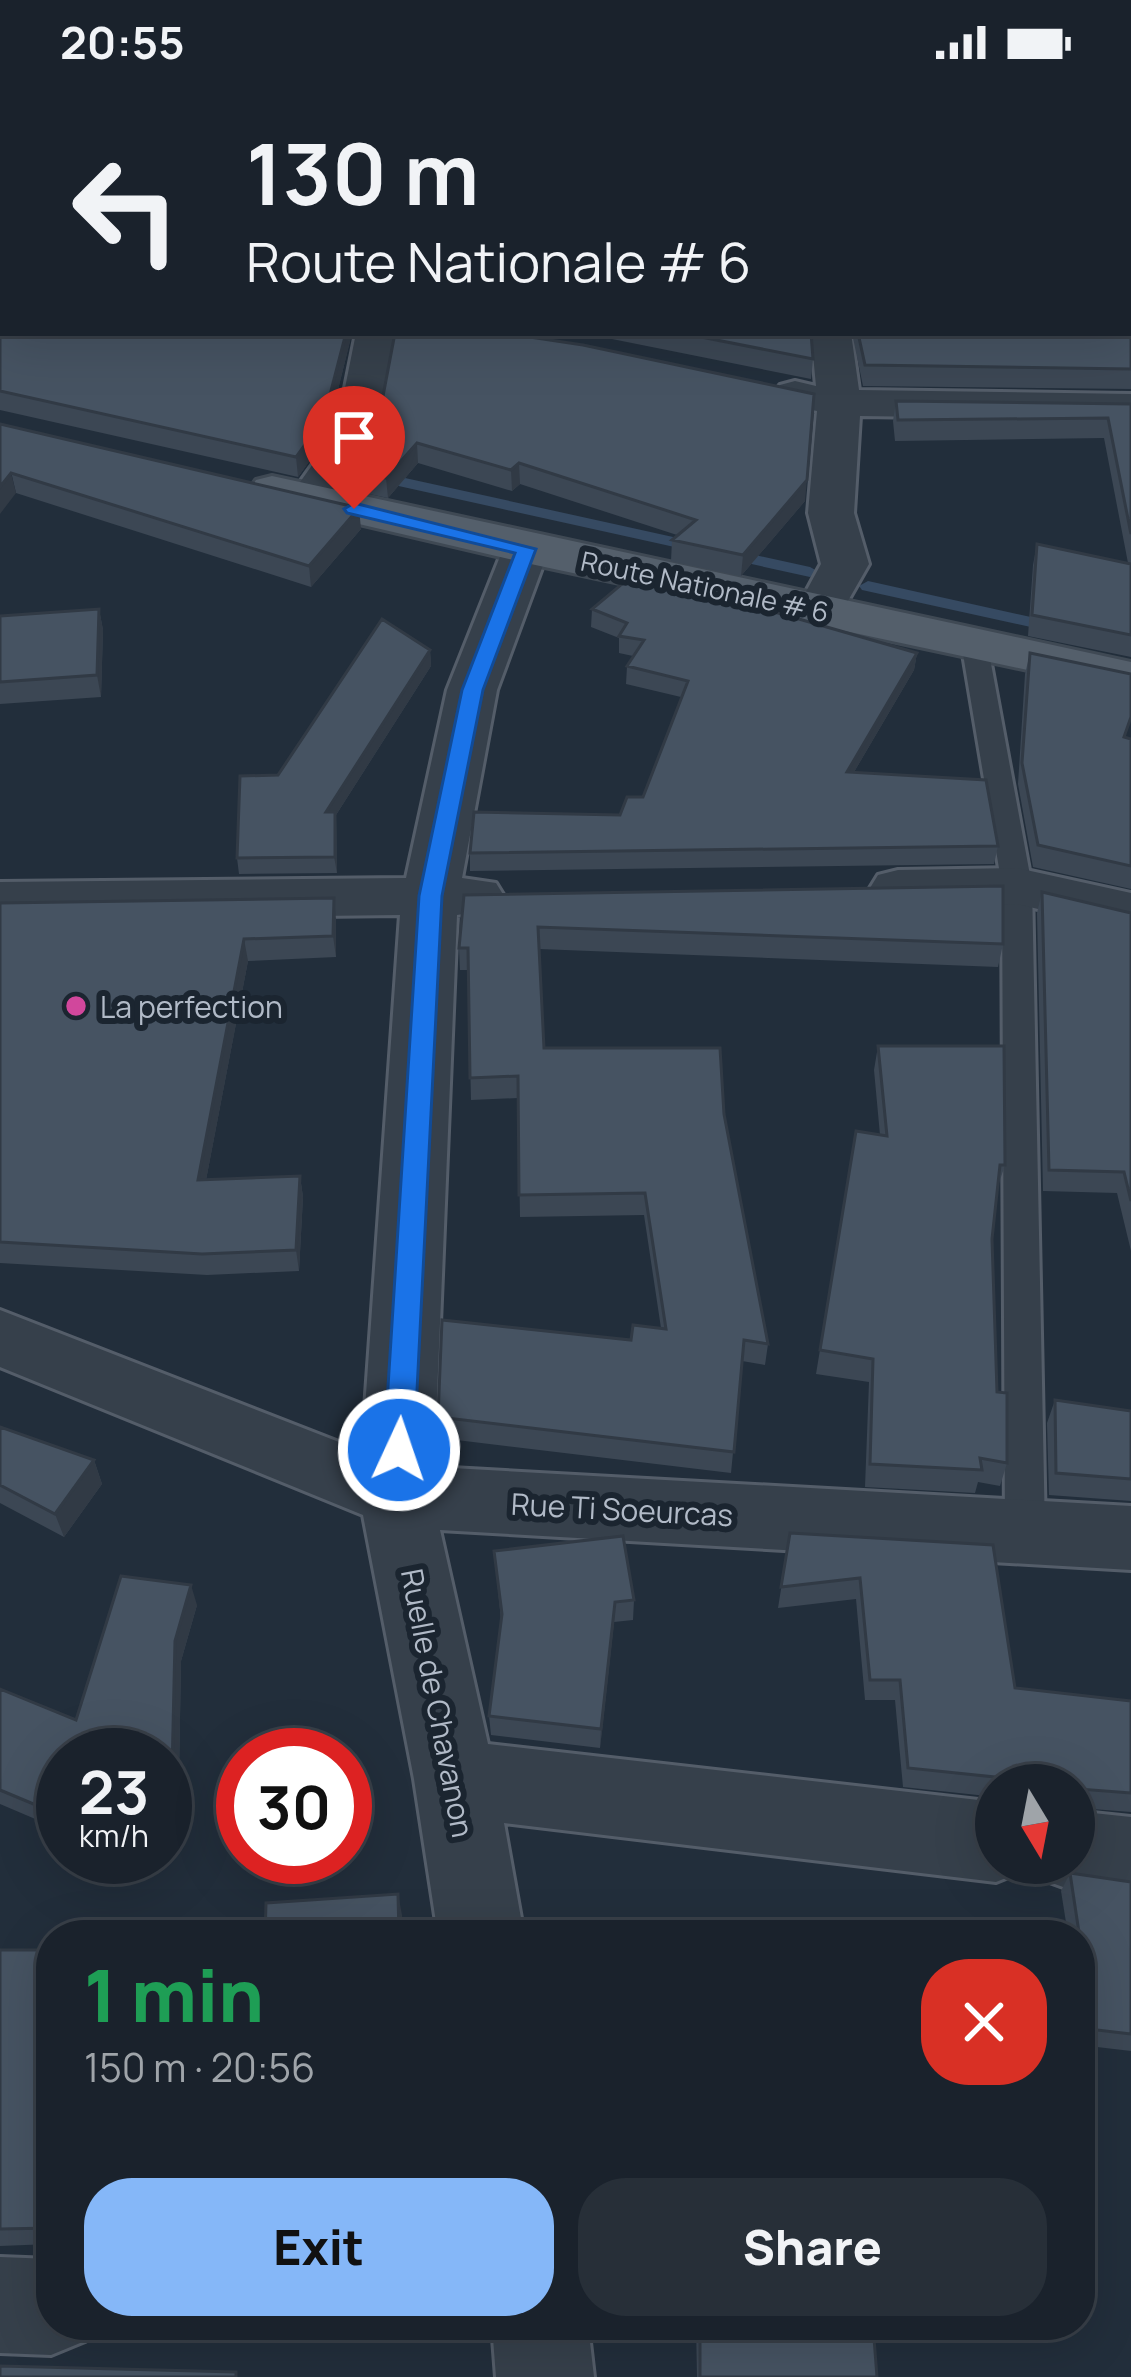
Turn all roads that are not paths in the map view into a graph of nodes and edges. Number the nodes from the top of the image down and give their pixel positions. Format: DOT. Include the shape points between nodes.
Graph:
graph roads {
  1 [pos="376,336"];
  2 [pos="831,336"];
  3 [pos="746,383"];
  4 [pos="839,404"];
  5 [pos="1131,407"];
  6 [pos="222,478"];
  7 [pos="310,499"];
  8 [pos="526,549"];
  9 [pos="820,610"];
  10 [pos="974,642"];
  11 [pos="1131,677"];
  12 [pos="1017,886"];
  13 [pos="852,889"];
  14 [pos="524,895"];
  15 [pos="430,896"];
  16 [pos="0,902"];
  17 [pos="1131,912"];
  18 [pos="0,1338"];
  19 [pos="396,1496"];
  20 [pos="1025,1532"];
  21 [pos="1131,1538"];
  22 [pos="455,1780"];
  23 [pos="975,1840"];
  24 [pos="1095,1854"];
  25 [pos="1131,1858"];
  26 [pos="478,1920"];
  27 [pos="0,2305"];
  28 [pos="36,2307"];
  29 [pos="541,2340"];
  30 [pos="545,2377"];
  1 -- 7 [label="street" via="362,417 342,463"];
  2 -- 4 [label="street"];
  3 -- 4 [label="street"];
  4 -- 5 [label="street"];
  4 -- 9 [label="street" via="832,513 845,564"];
  6 -- 7 [label="main road, Route Nationale # 6"];
  7 -- 8 [label="main road, Route Nationale # 6"];
  8 -- 9 [label="main road, Route Nationale # 6"];
  8 -- 15 [label="street, Ruelle de Chavanon" via="472,690"];
  9 -- 10 [label="main road, Route Nationale # 6"];
  10 -- 11 [label="main road, Route Nationale # 6"];
  10 -- 12 [label="lane"];
  12 -- 13 [label="street"];
  12 -- 17 [label="street"];
  12 -- 20 [label="lane"];
  14 -- 15 [label="street"];
  15 -- 16 [label="street"];
  15 -- 19 [label="street, Ruelle de Chavanon"];
  18 -- 19 [label="street, Rue Ti Soeurcas"];
  19 -- 20 [label="street, Rue Ti Soeurcas"];
  19 -- 22 [label="street, Ruelle de Chavanon"];
  20 -- 21 [label="street, Rue Ti Soeurcas"];
  22 -- 23 [label="street"];
  22 -- 26 [label="street, Ruelle de Chavanon"];
  24 -- 25 [label="street"];
  27 -- 28 [label="street"];
  29 -- 30 [label="street"];
}
